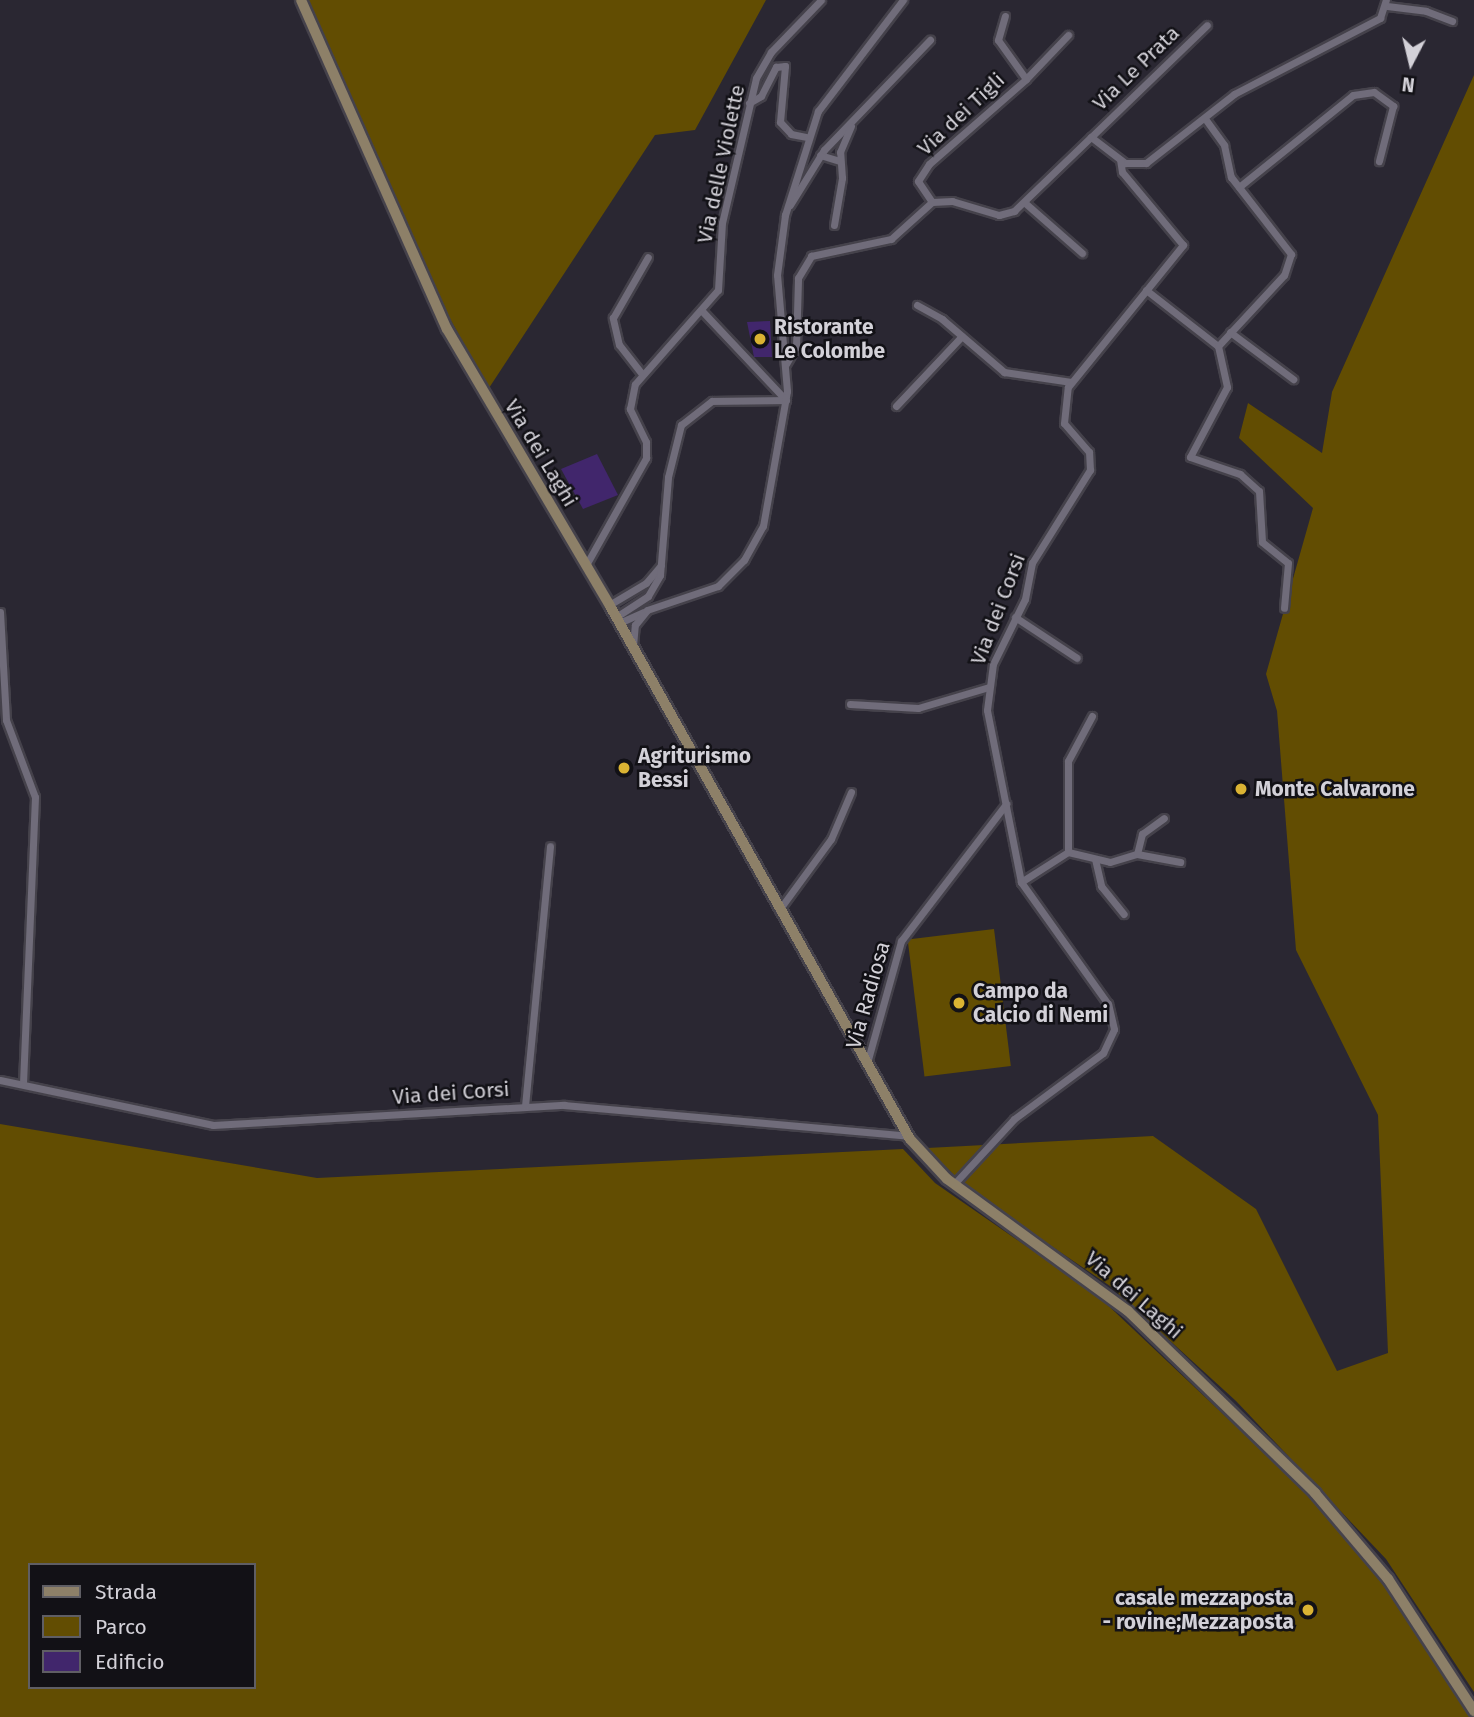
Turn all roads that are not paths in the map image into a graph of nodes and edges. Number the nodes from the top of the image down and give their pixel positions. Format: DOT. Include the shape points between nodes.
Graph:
graph roads {
  1 [pos="301,0"];
  2 [pos="821,0"];
  3 [pos="903,0"];
  4 [pos="1387,3"];
  5 [pos="1005,16"];
  6 [pos="1452,22"];
  7 [pos="1207,25"];
  8 [pos="1068,35"];
  9 [pos="930,40"];
  10 [pos="1026,79"];
  11 [pos="749,103"];
  12 [pos="855,119"];
  13 [pos="1206,120"];
  14 [pos="806,137"];
  15 [pos="1091,137"];
  16 [pos="820,155"];
  17 [pos="1120,160"];
  18 [pos="840,161"];
  19 [pos="1379,161"];
  20 [pos="1239,187"];
  21 [pos="932,202"];
  22 [pos="1025,203"];
  23 [pos="785,215"];
  24 [pos="834,225"];
  25 [pos="1082,253"];
  26 [pos="648,257"];
  27 [pos="1146,290"];
  28 [pos="917,305"];
  29 [pos="703,312"];
  30 [pos="1230,332"];
  31 [pos="962,336"];
  32 [pos="1218,346"];
  33 [pos="786,364"];
  34 [pos="642,374"];
  35 [pos="1293,379"];
  36 [pos="1071,382"];
  37 [pos="786,400"];
  38 [pos="896,406"];
  39 [pos="586,565"];
  40 [pos="661,565"];
  41 [pos="609,605"];
  42 [pos="1284,608"];
  43 [pos="647,610"];
  44 [pos="0,612"];
  45 [pos="1015,617"];
  46 [pos="618,620"];
  47 [pos="633,649"];
  48 [pos="1077,658"];
  49 [pos="989,687"];
  50 [pos="850,704"];
  51 [pos="1092,716"];
  52 [pos="851,792"];
  53 [pos="1006,804"];
  54 [pos="1164,818"];
  55 [pos="550,846"];
  56 [pos="1068,852"];
  57 [pos="1137,855"];
  58 [pos="1096,859"];
  59 [pos="1180,862"];
  60 [pos="1021,882"];
  61 [pos="779,910"];
  62 [pos="1124,914"];
  63 [pos="867,1063"];
  64 [pos="0,1080"];
  65 [pos="23,1082"];
  66 [pos="524,1106"];
  67 [pos="908,1136"];
  68 [pos="954,1184"];
  69 [pos="1474,1711"];
  1 -- 39 [label="main road, Via dei Laghi" via="438,312"];
  2 -- 11 [label="street, Via delle Violette" via="768,57"];
  3 -- 14 [label="street" via="824,101"];
  4 -- 6 [label="street"];
  4 -- 13 [label="street" via="1380,18 1234,94"];
  5 -- 10 [label="street, Via dei Tigli" via="998,40"];
  7 -- 15 [label="street, Via Le Prata"];
  8 -- 10 [label="street"];
  9 -- 12 [label="street"];
  10 -- 21 [label="street, Via dei Tigli" via="929,164 918,181"];
  11 -- 14 [label="street" via="764,92 776,67 785,66 788,75 778,118 787,131"];
  11 -- 29 [label="street, Via delle Violette" via="722,223 719,285"];
  12 -- 16 [label="street"];
  12 -- 18 [label="street"];
  13 -- 17 [label="street" via="1146,163"];
  13 -- 20 [label="street" via="1224,145 1229,173"];
  14 -- 23 [label="street"];
  15 -- 17 [label="street"];
  15 -- 22 [label="street, Via Le Prata"];
  16 -- 18 [label="street"];
  16 -- 23 [label="street"];
  17 -- 27 [label="street, Via dei Corsi" via="1124,174 1183,241 1178,255"];
  18 -- 24 [label="street"];
  19 -- 20 [label="street" via="1393,106 1374,92 1353,95"];
  20 -- 30 [label="street" via="1287,244 1291,258 1284,275"];
  21 -- 22 [label="street" via="952,201 999,215"];
  21 -- 33 [label="street" via="891,239 806,260 798,282 796,347"];
  22 -- 25 [label="street"];
  23 -- 33 [label="street" via="777,275"];
  26 -- 34 [label="street" via="613,318 619,345"];
  27 -- 32 [label="street"];
  27 -- 36 [label="street, Via dei Corsi"];
  28 -- 31 [label="street"];
  29 -- 34 [label="street, Via delle Violette"];
  29 -- 37 [label="street"];
  30 -- 32 [label="street"];
  30 -- 35 [label="street"];
  31 -- 36 [label="street" via="1012,376"];
  31 -- 38 [label="street"];
  32 -- 42 [label="street" via="1228,383 1190,457 1240,474 1259,491 1262,542 1289,566"];
  33 -- 37 [label="street"];
  34 -- 39 [label="street" via="630,404 646,442 646,458"];
  36 -- 45 [label="street, Via dei Corsi" via="1064,424 1087,449 1090,470 1031,563 1026,596"];
  37 -- 40 [label="street" via="712,401 681,425 668,477"];
  37 -- 43 [label="street" via="771,501 748,554 712,590"];
  39 -- 41 [label="main road, Via dei Laghi"];
  40 -- 41 [label="street" via="646,583"];
  40 -- 46 [label="street" via="648,596"];
  41 -- 46 [label="main road, Via dei Laghi"];
  43 -- 46 [label="street"];
  43 -- 47 [label="street" via="635,625"];
  44 -- 65 [label="street" via="6,720 35,793"];
  45 -- 48 [label="street"];
  45 -- 49 [label="street, Via dei Corsi" via="993,664"];
  46 -- 47 [label="main road, Via dei Laghi"];
  47 -- 61 [label="main road, Via dei Laghi"];
  49 -- 50 [label="street" via="925,707"];
  49 -- 53 [label="street, Via dei Corsi" via="989,738"];
  51 -- 56 [label="street" via="1074,742 1067,767"];
  52 -- 61 [label="street" via="831,839"];
  53 -- 60 [label="street, Via dei Corsi"];
  53 -- 63 [label="street, Via Radiosa" via="901,941"];
  54 -- 57 [label="street" via="1142,834"];
  55 -- 66 [label="street"];
  56 -- 58 [label="street"];
  56 -- 60 [label="street"];
  57 -- 58 [label="street" via="1118,862"];
  57 -- 59 [label="street"];
  58 -- 62 [label="street" via="1101,886"];
  60 -- 68 [label="street, Via dei Corsi" via="1108,1004 1113,1034 1102,1053 1014,1119"];
  61 -- 63 [label="main road, Via dei Laghi"];
  63 -- 67 [label="main road, Via dei Laghi"];
  64 -- 65 [label="street, Via dei Corsi"];
  65 -- 66 [label="street, Via dei Corsi" via="212,1125"];
  66 -- 67 [label="street, Via dei Corsi" via="800,1123"];
  67 -- 68 [label="main road, Via dei Laghi"];
  68 -- 69 [label="main road, Via dei Laghi" via="1119,1303 1307,1484 1388,1579"];
}
